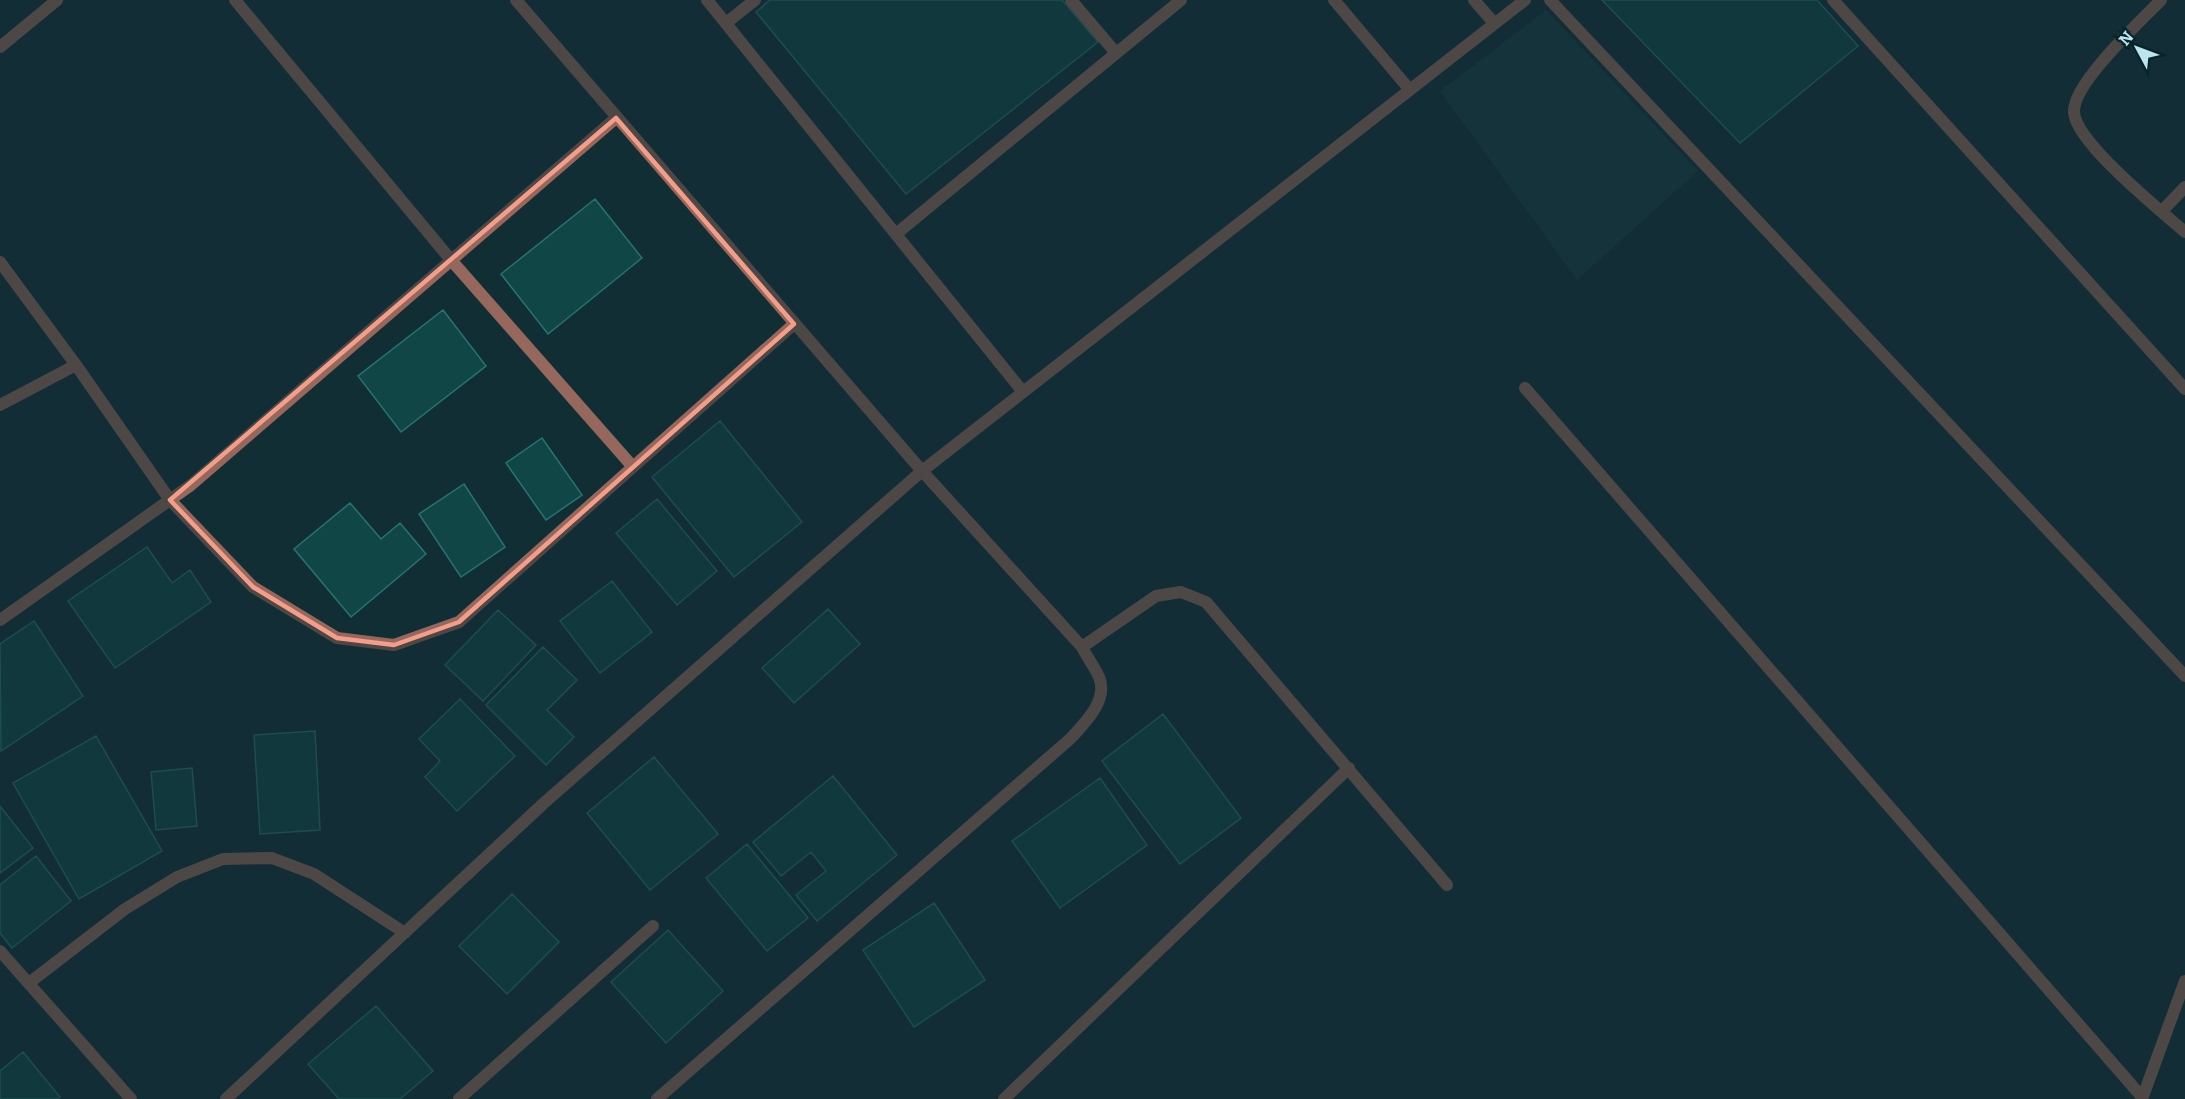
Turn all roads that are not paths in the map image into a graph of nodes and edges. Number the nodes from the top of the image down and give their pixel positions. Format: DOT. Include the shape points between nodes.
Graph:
graph roads {
  1 [pos="57,0"];
  2 [pos="236,0"];
  3 [pos="516,0"];
  4 [pos="707,0"];
  5 [pos="755,0"];
  6 [pos="1071,0"];
  7 [pos="1181,0"];
  8 [pos="1334,0"];
  9 [pos="1474,0"];
  10 [pos="1525,0"];
  11 [pos="1550,0"];
  12 [pos="1833,0"];
  13 [pos="2161,0"];
  14 [pos="726,23"];
  15 [pos="1494,23"];
  16 [pos="0,47"];
  17 [pos="1116,53"];
  18 [pos="1410,90"];
  19 [pos="616,118"];
  20 [pos="2185,187"];
  21 [pos="2162,211"];
  22 [pos="2185,232"];
  23 [pos="896,234"];
  24 [pos="451,260"];
  25 [pos="0,262"];
  26 [pos="794,324"];
  27 [pos="76,365"];
  28 [pos="1525,388"];
  29 [pos="2185,388"];
  30 [pos="1023,392"];
  31 [pos="0,405"];
  32 [pos="633,467"];
  33 [pos="922,471"];
  34 [pos="170,500"];
  35 [pos="0,620"];
  36 [pos="1082,647"];
  37 [pos="2185,676"];
  38 [pos="1349,768"];
  39 [pos="1448,885"];
  40 [pos="653,926"];
  41 [pos="405,933"];
  42 [pos="0,951"];
  43 [pos="2185,981"];
  44 [pos="29,983"];
  45 [pos="2142,1098"];
  46 [pos="131,1099"];
  47 [pos="226,1099"];
  48 [pos="459,1099"];
  49 [pos="657,1099"];
  50 [pos="1004,1099"];
  1 -- 16 [label="street"];
  2 -- 24 [label="street"];
  3 -- 19 [label="street"];
  4 -- 14 [label="street"];
  5 -- 14 [label="street"];
  6 -- 17 [label="street"];
  7 -- 17 [label="street"];
  8 -- 18 [label="street"];
  9 -- 15 [label="street"];
  10 -- 15 [label="street"];
  11 -- 37 [label="street"];
  12 -- 29 [label="street"];
  13 -- 21 [label="street" via="2096,68 2073,110 2090,145"];
  14 -- 23 [label="street"];
  15 -- 18 [label="street"];
  17 -- 23 [label="street"];
  18 -- 30 [label="street"];
  19 -- 24 [label="street"];
  19 -- 26 [label="street"];
  20 -- 21 [label="street"];
  21 -- 22 [label="street"];
  23 -- 30 [label="street"];
  24 -- 32 [label="street"];
  24 -- 34 [label="street"];
  25 -- 27 [label="street"];
  26 -- 32 [label="street"];
  26 -- 33 [label="street"];
  27 -- 31 [label="street"];
  27 -- 34 [label="street"];
  28 -- 45 [label="street"];
  30 -- 33 [label="street"];
  32 -- 34 [label="street" via="459,621 394,645 338,638 296,615 253,587"];
  33 -- 36 [label="street"];
  33 -- 41 [label="street" via="544,803"];
  34 -- 35 [label="street"];
  36 -- 38 [label="street" via="1156,596 1181,592 1206,602"];
  36 -- 49 [label="street" via="1100,679 1100,697 1083,726 1042,766"];
  38 -- 39 [label="street"];
  38 -- 50 [label="street"];
  40 -- 48 [label="street"];
  41 -- 44 [label="street" via="314,874 272,858 223,859 177,877 124,909"];
  41 -- 47 [label="street"];
  42 -- 44 [label="street"];
  43 -- 45 [label="street"];
  44 -- 46 [label="street"];
}
